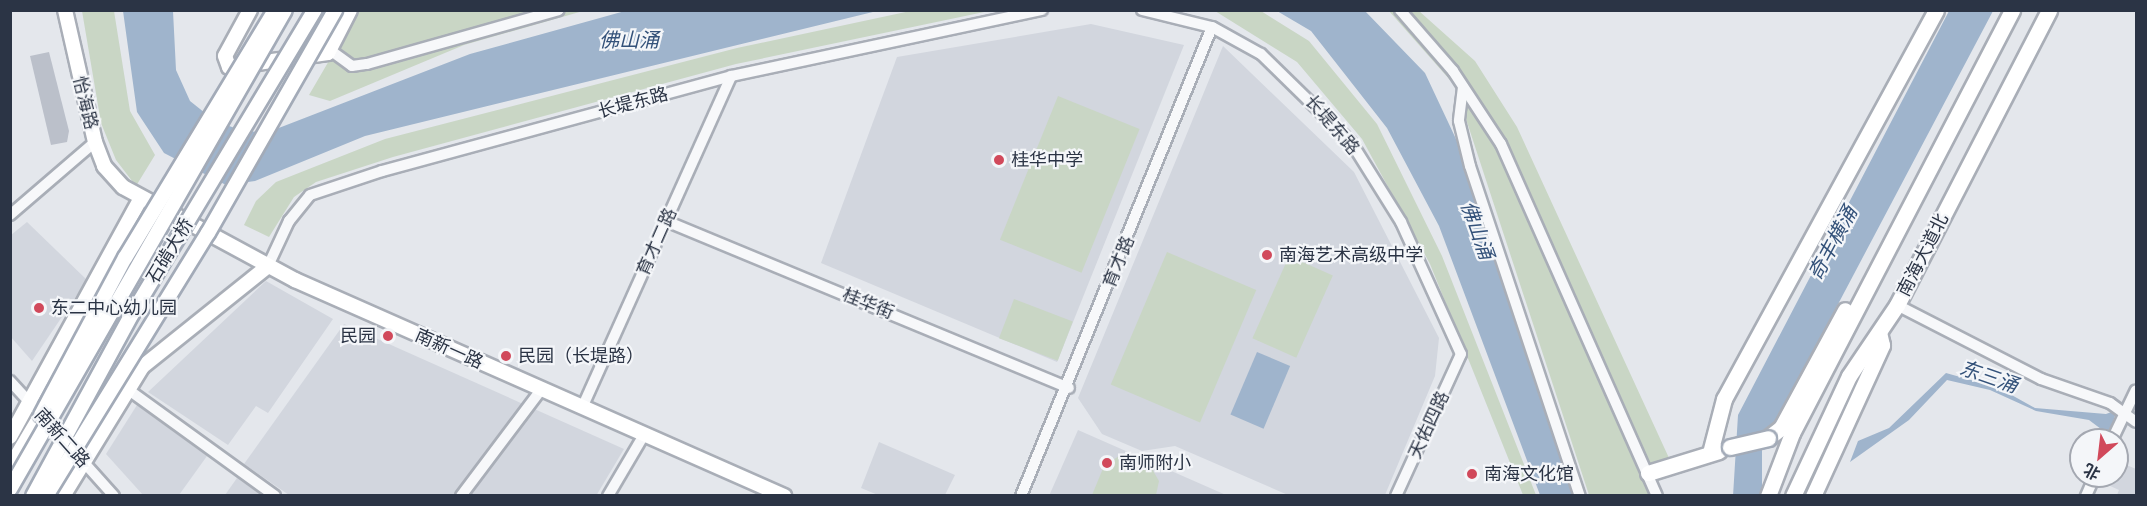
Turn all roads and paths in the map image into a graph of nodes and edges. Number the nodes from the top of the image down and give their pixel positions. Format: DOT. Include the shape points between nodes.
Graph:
graph roads {
  1 [pos="65,10"];
  2 [pos="250,10"];
  3 [pos="274,10"];
  4 [pos="285,10"];
  5 [pos="315,10"];
  6 [pos="334,10"];
  7 [pos="350,10"];
  8 [pos="559,10"];
  9 [pos="1042,10"];
  10 [pos="1142,10"];
  11 [pos="1400,10"];
  12 [pos="1936,10"];
  13 [pos="2061,10"];
  14 [pos="2011,12"];
  15 [pos="2046,16"];
  16 [pos="1212,27"];
  17 [pos="330,50"];
  18 [pos="731,76"];
  19 [pos="1463,87"];
  20 [pos="95,142"];
  21 [pos="123,188"];
  22 [pos="141,198"];
  23 [pos="10,214"];
  24 [pos="666,221"];
  25 [pos="268,266"];
  26 [pos="1868,288"];
  27 [pos="1897,305"];
  28 [pos="1879,332"];
  29 [pos="1461,354"];
  30 [pos="10,381"];
  31 [pos="126,388"];
  32 [pos="1069,388"];
  33 [pos="541,390"];
  34 [pos="2136,390"];
  35 [pos="30,402"];
  36 [pos="582,408"];
  37 [pos="2126,412"];
  38 [pos="2136,422"];
  39 [pos="2118,428"];
  40 [pos="644,435"];
  41 [pos="10,437"];
  42 [pos="1710,453"];
  43 [pos="83,461"];
  44 [pos="10,467"];
  45 [pos="1648,472"];
  46 [pos="10,489"];
  47 [pos="33,495"];
  48 [pos="46,495"];
  49 [pos="63,495"];
  50 [pos="114,495"];
  51 [pos="275,495"];
  52 [pos="461,495"];
  53 [pos="608,495"];
  54 [pos="784,495"];
  55 [pos="1021,495"];
  56 [pos="1396,495"];
  57 [pos="1580,495"];
  58 [pos="1657,495"];
  59 [pos="1768,495"];
  60 [pos="1793,495"];
  61 [pos="1813,495"];
  1 -- 20 [label="main road, 怡海路"];
  2 -- 17 [label="main road" via="225,56 229,67"];
  3 -- 44 [label="main road, bridge" via="125,258"];
  4 -- 46 [label="main road, 石𬒔大桥, bridge"];
  5 -- 47 [label="main road, 石𬒔大桥, bridge" via="132,314"];
  6 -- 48 [label="main road, bridge" via="214,222"];
  7 -- 17 [label="main road"];
  8 -- 17 [label="street" via="367,64 352,66"];
  9 -- 18 [label="street, 长堤东路"];
  10 -- 16 [label="street, 长堤东路"];
  11 -- 19 [label="street"];
  12 -- 42 [label="highway" via="1724,399"];
  13 -- 15 [label="highway"];
  14 -- 26 [label="highway, 南海大道北"];
  15 -- 27 [label="highway, 南海大道北"];
  16 -- 29 [label="street, 长堤东路" via="1261,54 1351,142 1401,222"];
  16 -- 32 [label="street, 育才路"];
  18 -- 24 [label="street, 育才二路"];
  18 -- 25 [label="street, 长堤东路" via="310,195 289,221"];
  19 -- 45 [label="street" via="1501,144"];
  19 -- 57 [label="street" via="1459,121 1470,166"];
  20 -- 21 [label="main road, 怡海路" via="104,166"];
  20 -- 23 [label="street"];
  21 -- 22 [label="main road, 南新一路"];
  22 -- 25 [label="main road, 南新一路"];
  22 -- 35 [label="main road"];
  24 -- 32 [label="street, 桂华街"];
  24 -- 36 [label="street, 育才二路"];
  25 -- 31 [label="main road" via="142,368"];
  25 -- 33 [label="main road, 南新一路"];
  26 -- 42 [label="highway, bridge" via="1851,300 1781,428 1768,438"];
  26 -- 59 [label="highway, 南海大道北" via="1786,449"];
  27 -- 28 [label="highway, 南海大道北"];
  27 -- 37 [label="street" via="2041,380"];
  28 -- 60 [label="highway, 南海大道北" via="1809,455"];
  28 -- 61 [label="highway" via="1882,345"];
  29 -- 56 [label="street, 天佑四路"];
  30 -- 35 [label="street, 南新二路"];
  31 -- 43 [label="main road"];
  31 -- 51 [label="street"];
  32 -- 55 [label="street, 育才路"];
  33 -- 36 [label="main road, 南新一路"];
  33 -- 52 [label="street"];
  34 -- 37 [label="street"];
  35 -- 41 [label="main road"];
  35 -- 43 [label="street, 南新二路"];
  36 -- 40 [label="main road, 南新一路"];
  37 -- 38 [label="street"];
  37 -- 39 [label="street"];
  40 -- 53 [label="street"];
  40 -- 54 [label="main road, 南新一路"];
  42 -- 45 [label="highway"];
  43 -- 49 [label="main road"];
  43 -- 50 [label="street, 南新二路"];
  45 -- 58 [label="street"];
}
